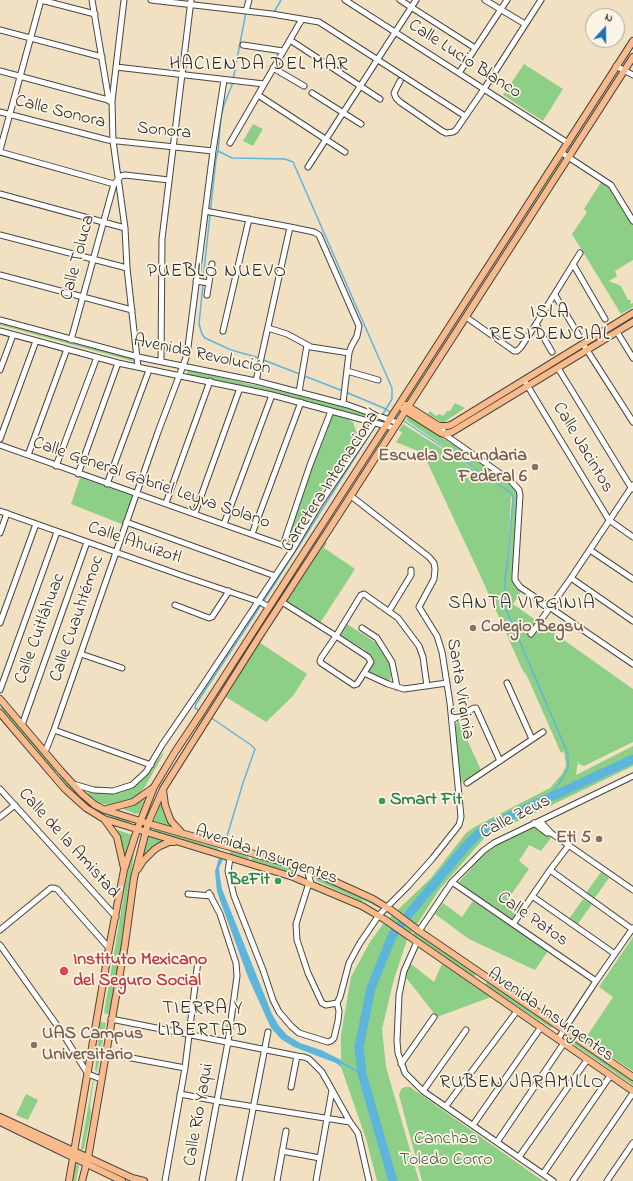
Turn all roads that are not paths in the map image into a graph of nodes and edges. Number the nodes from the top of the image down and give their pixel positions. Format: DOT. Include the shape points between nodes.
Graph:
graph roads {
  1 [pos="41,0"];
  2 [pos="92,0"];
  3 [pos="124,0"];
  4 [pos="151,0"];
  5 [pos="249,0"];
  6 [pos="345,0"];
  7 [pos="400,0"];
  8 [pos="416,0"];
  9 [pos="485,0"];
  10 [pos="507,0"];
  11 [pos="539,1"];
  12 [pos="191,2"];
  13 [pos="412,7"];
  14 [pos="500,10"];
  15 [pos="246,11"];
  16 [pos="95,14"];
  17 [pos="302,19"];
  18 [pos="525,24"];
  19 [pos="0,30"];
  20 [pos="395,33"];
  21 [pos="30,38"];
  22 [pos="290,40"];
  23 [pos="633,41"];
  24 [pos="242,45"];
  25 [pos="475,48"];
  26 [pos="283,51"];
  27 [pos="102,57"];
  28 [pos="633,57"];
  29 [pos="378,60"];
  30 [pos="616,66"];
  31 [pos="116,67"];
  32 [pos="274,68"];
  33 [pos="624,70"];
  34 [pos="0,71"];
  35 [pos="459,73"];
  36 [pos="182,74"];
  37 [pos="633,75"];
  38 [pos="20,76"];
  39 [pos="225,80"];
  40 [pos="400,81"];
  41 [pos="264,84"];
  42 [pos="304,86"];
  43 [pos="360,86"];
  44 [pos="484,89"];
  45 [pos="312,93"];
  46 [pos="258,95"];
  47 [pos="380,99"];
  48 [pos="111,101"];
  49 [pos="0,112"];
  50 [pos="343,113"];
  51 [pos="10,114"];
  52 [pos="465,116"];
  53 [pos="361,124"];
  54 [pos="113,140"];
  55 [pos="326,140"];
  56 [pos="230,143"];
  57 [pos="568,144"];
  58 [pos="174,147"];
  59 [pos="213,150"];
  60 [pos="0,151"];
  61 [pos="345,152"];
  62 [pos="562,153"];
  63 [pos="569,158"];
  64 [pos="308,167"];
  65 [pos="118,179"];
  66 [pos="169,180"];
  67 [pos="114,184"];
  68 [pos="0,194"];
  69 [pos="209,212"];
  70 [pos="249,219"];
  71 [pos="633,221"];
  72 [pos="103,222"];
  73 [pos="516,223"];
  74 [pos="290,227"];
  75 [pos="125,228"];
  76 [pos="520,233"];
  77 [pos="0,234"];
  78 [pos="580,253"];
  79 [pos="93,259"];
  80 [pos="212,264"];
  81 [pos="573,264"];
  82 [pos="127,268"];
  83 [pos="484,273"];
  84 [pos="0,275"];
  85 [pos="492,278"];
  86 [pos="196,281"];
  87 [pos="209,283"];
  88 [pos="207,295"];
  89 [pos="555,295"];
  90 [pos="83,297"];
  91 [pos="132,310"];
  92 [pos="633,313"];
  93 [pos="466,317"];
  94 [pos="605,319"];
  95 [pos="0,320"];
  96 [pos="633,322"];
  97 [pos="536,324"];
  98 [pos="268,328"];
  99 [pos="0,331"];
  100 [pos="223,331"];
  101 [pos="617,332"];
  102 [pos="13,335"];
  103 [pos="579,336"];
  104 [pos="71,340"];
  105 [pos="36,341"];
  106 [pos="583,344"];
  107 [pos="307,345"];
  108 [pos="67,349"];
  109 [pos="587,350"];
  110 [pos="552,352"];
  111 [pos="349,354"];
  112 [pos="97,357"];
  113 [pos="138,357"];
  114 [pos="633,358"];
  115 [pos="161,361"];
  116 [pos="118,363"];
  117 [pos="183,366"];
  118 [pos="138,367"];
  119 [pos="558,368"];
  120 [pos="0,370"];
  121 [pos="149,370"];
  122 [pos="347,371"];
  123 [pos="179,375"];
  124 [pos="378,380"];
  125 [pos="210,381"];
  126 [pos="256,381"];
  127 [pos="526,383"];
  128 [pos="240,388"];
  129 [pos="299,392"];
  130 [pos="272,394"];
  131 [pos="301,402"];
  132 [pos="343,403"];
  133 [pos="400,404"];
  134 [pos="331,411"];
  135 [pos="392,416"];
  136 [pos="402,416"];
  137 [pos="633,422"];
  138 [pos="374,423"];
  139 [pos="386,426"];
  140 [pos="442,426"];
  141 [pos="394,428"];
  142 [pos="444,434"];
  143 [pos="0,439"];
  144 [pos="0,445"];
  145 [pos="28,455"];
  146 [pos="56,466"];
  147 [pos="78,474"];
  148 [pos="107,484"];
  149 [pos="632,488"];
  150 [pos="136,494"];
  151 [pos="351,496"];
  152 [pos="166,503"];
  153 [pos="0,511"];
  154 [pos="7,513"];
  155 [pos="195,513"];
  156 [pos="126,522"];
  157 [pos="611,522"];
  158 [pos="36,524"];
  159 [pos="224,524"];
  160 [pos="57,532"];
  161 [pos="0,533"];
  162 [pos="252,534"];
  163 [pos="633,537"];
  164 [pos="87,542"];
  165 [pos="283,545"];
  166 [pos="293,549"];
  167 [pos="590,550"];
  168 [pos="116,552"];
  169 [pos="411,570"];
  170 [pos="275,576"];
  171 [pos="570,578"];
  172 [pos="633,578"];
  173 [pos="229,591"];
  174 [pos="282,602"];
  175 [pos="263,603"];
  176 [pos="175,605"];
  177 [pos="551,607"];
  178 [pos="389,611"];
  179 [pos="633,621"];
  180 [pos="0,623"];
  181 [pos="362,628"];
  182 [pos="531,634"];
  183 [pos="336,636"];
  184 [pos="81,654"];
  185 [pos="633,664"];
  186 [pos="122,668"];
  187 [pos="364,673"];
  188 [pos="447,683"];
  189 [pos="507,683"];
  190 [pos="427,686"];
  191 [pos="397,688"];
  192 [pos="0,690"];
  193 [pos="0,699"];
  194 [pos="1,714"];
  195 [pos="452,720"];
  196 [pos="22,725"];
  197 [pos="54,730"];
  198 [pos="542,732"];
  199 [pos="532,739"];
  200 [pos="45,752"];
  201 [pos="175,752"];
  202 [pos="182,757"];
  203 [pos="500,761"];
  204 [pos="151,765"];
  205 [pos="61,771"];
  206 [pos="633,776"];
  207 [pos="55,778"];
  208 [pos="467,783"];
  209 [pos="73,784"];
  210 [pos="154,787"];
  211 [pos="0,789"];
  212 [pos="163,789"];
  213 [pos="15,805"];
  214 [pos="105,810"];
  215 [pos="0,817"];
  216 [pos="104,819"];
  217 [pos="140,821"];
  218 [pos="540,821"];
  219 [pos="148,823"];
  220 [pos="534,823"];
  221 [pos="137,830"];
  222 [pos="145,832"];
  223 [pos="552,833"];
  224 [pos="183,834"];
  225 [pos="178,842"];
  226 [pos="569,845"];
  227 [pos="252,853"];
  228 [pos="229,857"];
  229 [pos="249,863"];
  230 [pos="307,868"];
  231 [pos="124,870"];
  232 [pos="550,870"];
  233 [pos="134,878"];
  234 [pos="452,882"];
  235 [pos="311,884"];
  236 [pos="633,890"];
  237 [pos="188,894"];
  238 [pos="532,896"];
  239 [pos="388,908"];
  240 [pos="379,915"];
  241 [pos="116,917"];
  242 [pos="513,924"];
  243 [pos="633,929"];
  244 [pos="0,930"];
  245 [pos="419,930"];
  246 [pos="414,940"];
  247 [pos="0,945"];
  248 [pos="109,948"];
  249 [pos="615,954"];
  250 [pos="198,961"];
  251 [pos="485,976"];
  252 [pos="596,981"];
  253 [pos="479,985"];
  254 [pos="337,1003"];
  255 [pos="516,1011"];
  256 [pos="434,1017"];
  257 [pos="111,1019"];
  258 [pos="541,1027"];
  259 [pos="466,1030"];
  260 [pos="564,1030"];
  261 [pos="268,1032"];
  262 [pos="190,1034"];
  263 [pos="558,1039"];
  264 [pos="228,1042"];
  265 [pos="564,1043"];
  266 [pos="264,1049"];
  267 [pos="105,1052"];
  268 [pos="297,1056"];
  269 [pos="587,1060"];
  270 [pos="401,1064"];
  271 [pos="185,1068"];
  272 [pos="88,1074"];
  273 [pos="610,1076"];
  274 [pos="633,1077"];
  275 [pos="101,1079"];
  276 [pos="291,1087"];
  277 [pos="332,1090"];
  278 [pos="423,1091"];
  279 [pos="633,1092"];
  280 [pos="180,1094"];
  281 [pos="217,1101"];
  282 [pos="446,1106"];
  283 [pos="254,1107"];
  284 [pos="0,1117"];
  285 [pos="327,1119"];
  286 [pos="0,1122"];
  287 [pos="350,1122"];
  288 [pos="473,1125"];
  289 [pos="286,1131"];
  290 [pos="497,1142"];
  291 [pos="633,1143"];
  292 [pos="282,1151"];
  293 [pos="74,1155"];
  294 [pos="519,1157"];
  295 [pos="320,1158"];
  296 [pos="87,1161"];
  297 [pos="543,1174"];
  298 [pos="69,1181"];
  299 [pos="82,1181"];
  300 [pos="122,1181"];
  301 [pos="144,1181"];
  302 [pos="165,1181"];
  303 [pos="202,1181"];
  304 [pos="239,1181"];
  305 [pos="277,1181"];
  306 [pos="316,1181"];
  307 [pos="368,1181"];
  308 [pos="553,1181"];
  309 [pos="573,1181"];
  310 [pos="608,1181"];
  1 -- 16 [label="street"];
  1 -- 21 [label="street"];
  2 -- 16 [label="street"];
  3 -- 31 [label="street"];
  4 -- 12 [label="street"];
  5 -- 15 [label="street"];
  6 -- 20 [label="street, Calle Lucio Blanco"];
  7 -- 13 [label="street"];
  8 -- 13 [label="street"];
  9 -- 14 [label="street"];
  10 -- 14 [label="street"];
  11 -- 18 [label="street"];
  12 -- 15 [label="street"];
  12 -- 36 [label="street"];
  13 -- 20 [label="street"];
  13 -- 25 [label="street"];
  14 -- 18 [label="street"];
  14 -- 25 [label="street"];
  15 -- 17 [label="street"];
  16 -- 27 [label="street"];
  17 -- 22 [label="street"];
  17 -- 29 [label="street" via="322,23"];
  18 -- 44 [label="street"];
  19 -- 21 [label="street"];
  20 -- 29 [label="street"];
  20 -- 35 [label="street, Calle Lucio Blanco"];
  21 -- 27 [label="street"];
  21 -- 38 [label="street"];
  22 -- 26 [label="street"];
  22 -- 43 [label="street"];
  23 -- 30 [label="main road, Carretera Internacional"];
  24 -- 26 [label="street"];
  25 -- 35 [label="street"];
  26 -- 32 [label="street"];
  27 -- 48 [label="street"];
  28 -- 33 [label="main road, Carretera Internacional"];
  29 -- 43 [label="street"];
  29 -- 52 [label="street"];
  30 -- 33 [label="street"];
  30 -- 57 [label="main road, Carretera Internacional"];
  31 -- 36 [label="street"];
  31 -- 48 [label="street"];
  32 -- 41 [label="street"];
  32 -- 42 [label="street"];
  33 -- 37 [label="street"];
  33 -- 63 [label="main road, Carretera Internacional"];
  34 -- 38 [label="street"];
  35 -- 44 [label="street, Calle Lucio Blanco"];
  36 -- 39 [label="street"];
  36 -- 58 [label="street"];
  38 -- 48 [label="street"];
  38 -- 51 [label="street"];
  39 -- 41 [label="street"];
  39 -- 59 [label="street, Calle Cuauhtémoc"];
  40 -- 52 [label="street" via="394,93 396,98 442,131 452,132"];
  41 -- 46 [label="street"];
  43 -- 47 [label="street"];
  43 -- 50 [label="street"];
  44 -- 52 [label="street"];
  44 -- 57 [label="street, Calle Lucio Blanco"];
  45 -- 50 [label="street"];
  46 -- 55 [label="street"];
  46 -- 56 [label="street"];
  48 -- 54 [label="street"];
  49 -- 51 [label="street, Calle Sonora"];
  50 -- 53 [label="street"];
  50 -- 55 [label="street"];
  51 -- 54 [label="street, Calle Sonora"];
  51 -- 60 [label="street"];
  54 -- 58 [label="street, Sonora"];
  54 -- 65 [label="street"];
  55 -- 61 [label="street"];
  55 -- 64 [label="street"];
  57 -- 62 [label="main road, Carretera Internacional"];
  58 -- 59 [label="street, Sonora"];
  58 -- 66 [label="street"];
  59 -- 69 [label="street, Calle Cuauhtémoc"];
  60 -- 67 [label="street"];
  62 -- 63 [label="street"];
  62 -- 73 [label="main road, Carretera Internacional"];
  63 -- 71 [label="street" via="611,186"];
  63 -- 76 [label="main road, Carretera Internacional"];
  65 -- 66 [label="street" via="125,175"];
  65 -- 67 [label="street"];
  65 -- 75 [label="street"];
  66 -- 115 [label="street" via="161,258"];
  67 -- 72 [label="street, Calle Toluca"];
  68 -- 72 [label="street"];
  69 -- 70 [label="street"];
  69 -- 86 [label="street, Calle Cuauhtémoc"];
  70 -- 74 [label="street"];
  70 -- 100 [label="street"];
  72 -- 75 [label="street"];
  72 -- 79 [label="street, Calle Toluca"];
  73 -- 76 [label="main road"];
  73 -- 83 [label="main road, Carretera Internacional"];
  74 -- 98 [label="street"];
  74 -- 111 [label="street" via="317,233 359,326"];
  75 -- 82 [label="street"];
  76 -- 85 [label="main road, Carretera Internacional"];
  77 -- 79 [label="street"];
  78 -- 81 [label="street"];
  79 -- 82 [label="street"];
  79 -- 90 [label="street, Calle Toluca"];
  80 -- 87 [label="street"];
  81 -- 89 [label="street"];
  81 -- 94 [label="street"];
  82 -- 91 [label="street"];
  83 -- 85 [label="main road"];
  83 -- 133 [label="main road, Carretera Internacional"];
  84 -- 90 [label="street"];
  85 -- 93 [label="main road, Carretera Internacional"];
  86 -- 87 [label="street"];
  86 -- 117 [label="street, Calle Cuauhtémoc" via="187,355"];
  87 -- 88 [label="street"];
  89 -- 97 [label="street"];
  89 -- 103 [label="street"];
  90 -- 91 [label="street"];
  90 -- 104 [label="street, Calle Toluca"];
  91 -- 113 [label="street"];
  92 -- 106 [label="main road"];
  93 -- 97 [label="street" via="514,351 521,347"];
  93 -- 136 [label="main road, Carretera Internacional"];
  95 -- 104 [label="street, Avenida Revolución"];
  96 -- 101 [label="main road"];
  97 -- 110 [label="street"];
  98 -- 107 [label="street" via="287,334"];
  98 -- 126 [label="street"];
  99 -- 102 [label="street, Avenida Revolución"];
  101 -- 109 [label="main road"];
  101 -- 114 [label="street"];
  102 -- 105 [label="street, Avenida Revolución"];
  102 -- 120 [label="street"];
  104 -- 113 [label="street, Avenida Revolución"];
  105 -- 108 [label="street, Avenida Revolución"];
  105 -- 143 [label="street"];
  106 -- 109 [label="street"];
  106 -- 127 [label="main road"];
  107 -- 111 [label="street"];
  107 -- 129 [label="street"];
  108 -- 112 [label="street, Avenida Revolución"];
  108 -- 145 [label="street"];
  109 -- 119 [label="main road"];
  109 -- 137 [label="street"];
  111 -- 122 [label="street"];
  112 -- 116 [label="street, Avenida Revolución"];
  112 -- 146 [label="street"];
  113 -- 115 [label="street, Avenida Revolución"];
  113 -- 118 [label="street"];
  115 -- 117 [label="street, Avenida Revolución"];
  116 -- 118 [label="street, Avenida Revolución"];
  116 -- 147 [label="street"];
  117 -- 123 [label="street, Calle Cuauhtémoc"];
  117 -- 126 [label="street, Avenida Revolución"];
  118 -- 121 [label="street, Avenida Revolución"];
  119 -- 127 [label="main road"];
  119 -- 149 [label="street"];
  121 -- 123 [label="street, Avenida Revolución"];
  121 -- 148 [label="street"];
  122 -- 124 [label="street"];
  122 -- 132 [label="street"];
  123 -- 125 [label="street, Avenida Revolución"];
  123 -- 150 [label="street, Calle Cuauhtémoc"];
  125 -- 128 [label="street, Avenida Revolución"];
  125 -- 152 [label="street"];
  126 -- 129 [label="street, Avenida Revolución"];
  127 -- 140 [label="main road" via="451,425"];
  127 -- 142 [label="main road" via="452,432"];
  127 -- 157 [label="street, Calle Jacintos"];
  128 -- 130 [label="street, Avenida Revolución"];
  128 -- 155 [label="street"];
  129 -- 132 [label="street, Avenida Revolución"];
  130 -- 131 [label="street, Avenida Revolución"];
  130 -- 159 [label="street"];
  131 -- 134 [label="street, Avenida Revolución"];
  131 -- 162 [label="street"];
  132 -- 135 [label="street, Avenida Revolución"];
  133 -- 135 [label="main road, Carretera Internacional"];
  133 -- 136 [label="main road"];
  134 -- 138 [label="street, Avenida Revolución"];
  134 -- 165 [label="street"];
  135 -- 136 [label="street, Avenida Revolución"];
  135 -- 139 [label="main road, Carretera Internacional"];
  136 -- 140 [label="main road"];
  136 -- 141 [label="main road, Carretera Internacional"];
  136 -- 142 [label="main road"];
  138 -- 139 [label="street, Avenida Revolución"];
  138 -- 166 [label="street"];
  139 -- 141 [label="street, Avenida Revolución"];
  139 -- 175 [label="main road, Carretera Internacional"];
  140 -- 142 [label="street"];
  141 -- 151 [label="main road, Carretera Internacional"];
  142 -- 177 [label="street" via="511,481 518,490 520,495 515,580 520,587"];
  144 -- 145 [label="street, Calle General Gabriel Leyva Solano"];
  145 -- 146 [label="street, Calle General Gabriel Leyva Solano"];
  146 -- 147 [label="street, Calle General Gabriel Leyva Solano"];
  147 -- 148 [label="street, Calle General Gabriel Leyva Solano"];
  148 -- 150 [label="street, Calle General Gabriel Leyva Solano"];
  149 -- 157 [label="street"];
  150 -- 152 [label="street, Calle General Gabriel Leyva Solano"];
  150 -- 156 [label="street, Calle Cuauhtémoc"];
  151 -- 174 [label="main road, Carretera Internacional"];
  151 -- 188 [label="street, Santa Virginia" via="434,562 434,579 419,607 440,642"];
  152 -- 155 [label="street, Calle General Gabriel Leyva Solano"];
  153 -- 154 [label="street, Calle Ahuízotl"];
  154 -- 158 [label="street, Calle Ahuízotl"];
  154 -- 161 [label="street"];
  155 -- 159 [label="street, Calle General Gabriel Leyva Solano"];
  156 -- 168 [label="street, Calle Cuauhtémoc"];
  156 -- 170 [label="street"];
  157 -- 163 [label="street"];
  157 -- 167 [label="street"];
  158 -- 160 [label="street, Calle Ahuízotl"];
  158 -- 180 [label="street"];
  159 -- 162 [label="street, Calle General Gabriel Leyva Solano"];
  160 -- 164 [label="street, Calle Ahuízotl"];
  160 -- 192 [label="street"];
  162 -- 165 [label="street, Calle General Gabriel Leyva Solano"];
  164 -- 168 [label="street, Calle Ahuízotl"];
  164 -- 196 [label="street, Calle Cuitláhuac"];
  165 -- 166 [label="street, Calle General Gabriel Leyva Solano"];
  166 -- 170 [label="street"];
  167 -- 171 [label="street"];
  167 -- 172 [label="street"];
  168 -- 173 [label="street, Calle Ahuízotl"];
  168 -- 184 [label="street, Calle Cuauhtémoc"];
  169 -- 178 [label="street" via="411,575"];
  170 -- 175 [label="street"];
  171 -- 177 [label="street"];
  171 -- 179 [label="street"];
  173 -- 175 [label="street, Calle Ahuízotl"];
  173 -- 176 [label="street" via="212,617"];
  174 -- 183 [label="street"];
  174 -- 202 [label="main road, Carretera Internacional"];
  175 -- 201 [label="main road, Carretera Internacional" via="205,707"];
  175 -- 204 [label="street" via="166,739"];
  177 -- 182 [label="street"];
  177 -- 185 [label="street"];
  178 -- 183 [label="street" via="362,594"];
  178 -- 190 [label="street" via="403,623 422,651"];
  181 -- 191 [label="street" via="377,638 392,662"];
  183 -- 187 [label="street" via="370,659 371,662"];
  183 -- 187 [label="street" via="321,663 354,685"];
  184 -- 186 [label="street"];
  184 -- 197 [label="street, Calle Cuauhtémoc"];
  187 -- 191 [label="street"];
  188 -- 190 [label="street"];
  188 -- 195 [label="street, Santa Virginia"];
  189 -- 199 [label="street"];
  190 -- 191 [label="street"];
  193 -- 196 [label="main road, Avenida Insurgentes"];
  194 -- 207 [label="main road, Avenida Insurgentes"];
  195 -- 203 [label="street" via="476,708"];
  195 -- 239 [label="street, Santa Virginia" via="460,822 432,859"];
  196 -- 200 [label="main road, Avenida Insurgentes"];
  197 -- 200 [label="street, Calle Cuauhtémoc"];
  197 -- 204 [label="street"];
  198 -- 199 [label="street"];
  199 -- 203 [label="street"];
  200 -- 205 [label="main road, Avenida Insurgentes"];
  201 -- 202 [label="main road"];
  201 -- 210 [label="main road, Carretera Internacional"];
  202 -- 212 [label="main road, Carretera Internacional"];
  203 -- 208 [label="street"];
  204 -- 209 [label="street" via="132,785 113,791 94,790"];
  205 -- 207 [label="main road"];
  205 -- 209 [label="main road, Avenida Insurgentes"];
  206 -- 218 [label="street, Calle Zeus"];
  207 -- 216 [label="main road, Avenida Insurgentes" via="86,808"];
  209 -- 214 [label="main road, Avenida Insurgentes" via="90,801"];
  210 -- 214 [label="main road" via="133,802"];
  210 -- 217 [label="main road, Carretera Internacional"];
  211 -- 213 [label="street, Calle de la Amistad"];
  212 -- 219 [label="main road, Carretera Internacional"];
  212 -- 224 [label="main road" via="168,816"];
  213 -- 215 [label="street"];
  213 -- 241 [label="street, Calle de la Amistad"];
  214 -- 217 [label="main road, Avenida Insurgentes"];
  216 -- 221 [label="main road, Avenida Insurgentes"];
  216 -- 231 [label="main road" via="117,837"];
  217 -- 219 [label="main road, Avenida Insurgentes"];
  217 -- 221 [label="main road, Carretera Internacional"];
  218 -- 220 [label="street, Calle Zeus"];
  218 -- 223 [label="street"];
  219 -- 222 [label="main road, Carretera Internacional"];
  219 -- 224 [label="main road, Avenida Insurgentes"];
  220 -- 223 [label="street" via="547,833"];
  220 -- 234 [label="street, Calle Zeus" via="494,843"];
  221 -- 222 [label="main road, Avenida Insurgentes"];
  221 -- 231 [label="main road, Carretera Internacional"];
  222 -- 225 [label="main road, Avenida Insurgentes"];
  222 -- 233 [label="main road, Carretera Internacional"];
  223 -- 226 [label="street"];
  224 -- 227 [label="main road, Avenida Insurgentes"];
  225 -- 228 [label="main road, Avenida Insurgentes"];
  225 -- 233 [label="main road" via="169,842 154,850 143,861"];
  226 -- 232 [label="street"];
  226 -- 236 [label="street"];
  227 -- 229 [label="main road"];
  227 -- 230 [label="main road, Avenida Insurgentes"];
  228 -- 229 [label="main road, Avenida Insurgentes"];
  228 -- 254 [label="street" via="228,871 234,896 273,1000 280,1012 299,1033 328,1042 334,1038 338,1021"];
  229 -- 235 [label="main road, Avenida Insurgentes"];
  230 -- 235 [label="street"];
  230 -- 239 [label="main road, Avenida Insurgentes"];
  231 -- 241 [label="main road"];
  232 -- 238 [label="street"];
  232 -- 243 [label="street"];
  233 -- 257 [label="main road, Carretera Internacional"];
  234 -- 242 [label="street, Calle Patos"];
  234 -- 245 [label="street, Calle Zeus"];
  235 -- 240 [label="main road, Avenida Insurgentes"];
  235 -- 254 [label="street" via="308,886 296,924 297,940 322,1003"];
  237 -- 264 [label="street, Calle Río Yaqui" via="210,894 220,914 236,963 237,976"];
  238 -- 242 [label="street"];
  238 -- 249 [label="street"];
  239 -- 240 [label="street, Santa Virginia"];
  239 -- 245 [label="main road, Avenida Insurgentes"];
  240 -- 246 [label="main road, Avenida Insurgentes"];
  240 -- 254 [label="street, Santa Virginia" via="349,963"];
  241 -- 248 [label="main road"];
  242 -- 252 [label="street, Calle Patos"];
  243 -- 249 [label="street"];
  244 -- 248 [label="street" via="53,888 57,889"];
  245 -- 251 [label="main road, Avenida Insurgentes"];
  246 -- 253 [label="main road, Avenida Insurgentes"];
  246 -- 270 [label="street" via="401,978 396,1029"];
  247 -- 272 [label="street"];
  248 -- 272 [label="main road"];
  249 -- 252 [label="street"];
  250 -- 262 [label="street"];
  251 -- 253 [label="main road"];
  251 -- 260 [label="main road, Avenida Insurgentes"];
  252 -- 260 [label="street"];
  253 -- 255 [label="main road, Avenida Insurgentes"];
  255 -- 258 [label="main road, Avenida Insurgentes"];
  255 -- 282 [label="street"];
  256 -- 270 [label="street"];
  257 -- 262 [label="street"];
  257 -- 267 [label="main road, Carretera Internacional"];
  258 -- 263 [label="main road, Avenida Insurgentes"];
  258 -- 288 [label="street"];
  259 -- 278 [label="street"];
  260 -- 263 [label="street"];
  260 -- 274 [label="main road, Avenida Insurgentes"];
  261 -- 266 [label="street"];
  262 -- 264 [label="street"];
  262 -- 271 [label="street"];
  263 -- 265 [label="main road, Avenida Insurgentes"];
  264 -- 266 [label="street"];
  264 -- 281 [label="street, Calle Río Yaqui"];
  265 -- 269 [label="main road, Avenida Insurgentes"];
  265 -- 290 [label="street"];
  266 -- 268 [label="street"];
  266 -- 283 [label="street"];
  267 -- 271 [label="street"];
  267 -- 275 [label="main road, Carretera Internacional"];
  268 -- 276 [label="street"];
  268 -- 277 [label="street" via="304,1057 317,1066"];
  269 -- 273 [label="main road, Avenida Insurgentes"];
  269 -- 294 [label="street"];
  270 -- 278 [label="street" via="405,1073"];
  271 -- 280 [label="street"];
  272 -- 275 [label="street"];
  272 -- 293 [label="main road"];
  273 -- 279 [label="main road, Avenida Insurgentes"];
  273 -- 297 [label="street"];
  275 -- 296 [label="main road, Carretera Internacional"];
  277 -- 285 [label="street"];
  277 -- 287 [label="street"];
  278 -- 282 [label="street"];
  279 -- 309 [label="street"];
  280 -- 281 [label="street"];
  280 -- 302 [label="street"];
  281 -- 283 [label="street"];
  281 -- 303 [label="street, Calle Río Yaqui"];
  282 -- 288 [label="street"];
  283 -- 285 [label="street"];
  283 -- 304 [label="street"];
  284 -- 293 [label="main road"];
  285 -- 287 [label="street"];
  285 -- 295 [label="street"];
  286 -- 293 [label="main road"];
  287 -- 307 [label="street" via="358,1133"];
  288 -- 290 [label="street"];
  289 -- 292 [label="street"];
  290 -- 294 [label="street"];
  291 -- 310 [label="street"];
  292 -- 295 [label="street"];
  292 -- 305 [label="street"];
  293 -- 296 [label="main road"];
  293 -- 298 [label="main road"];
  294 -- 297 [label="street"];
  295 -- 306 [label="street"];
  296 -- 299 [label="main road, Carretera Internacional"];
  296 -- 300 [label="main road"];
  296 -- 301 [label="main road"];
  297 -- 308 [label="street"];
}
